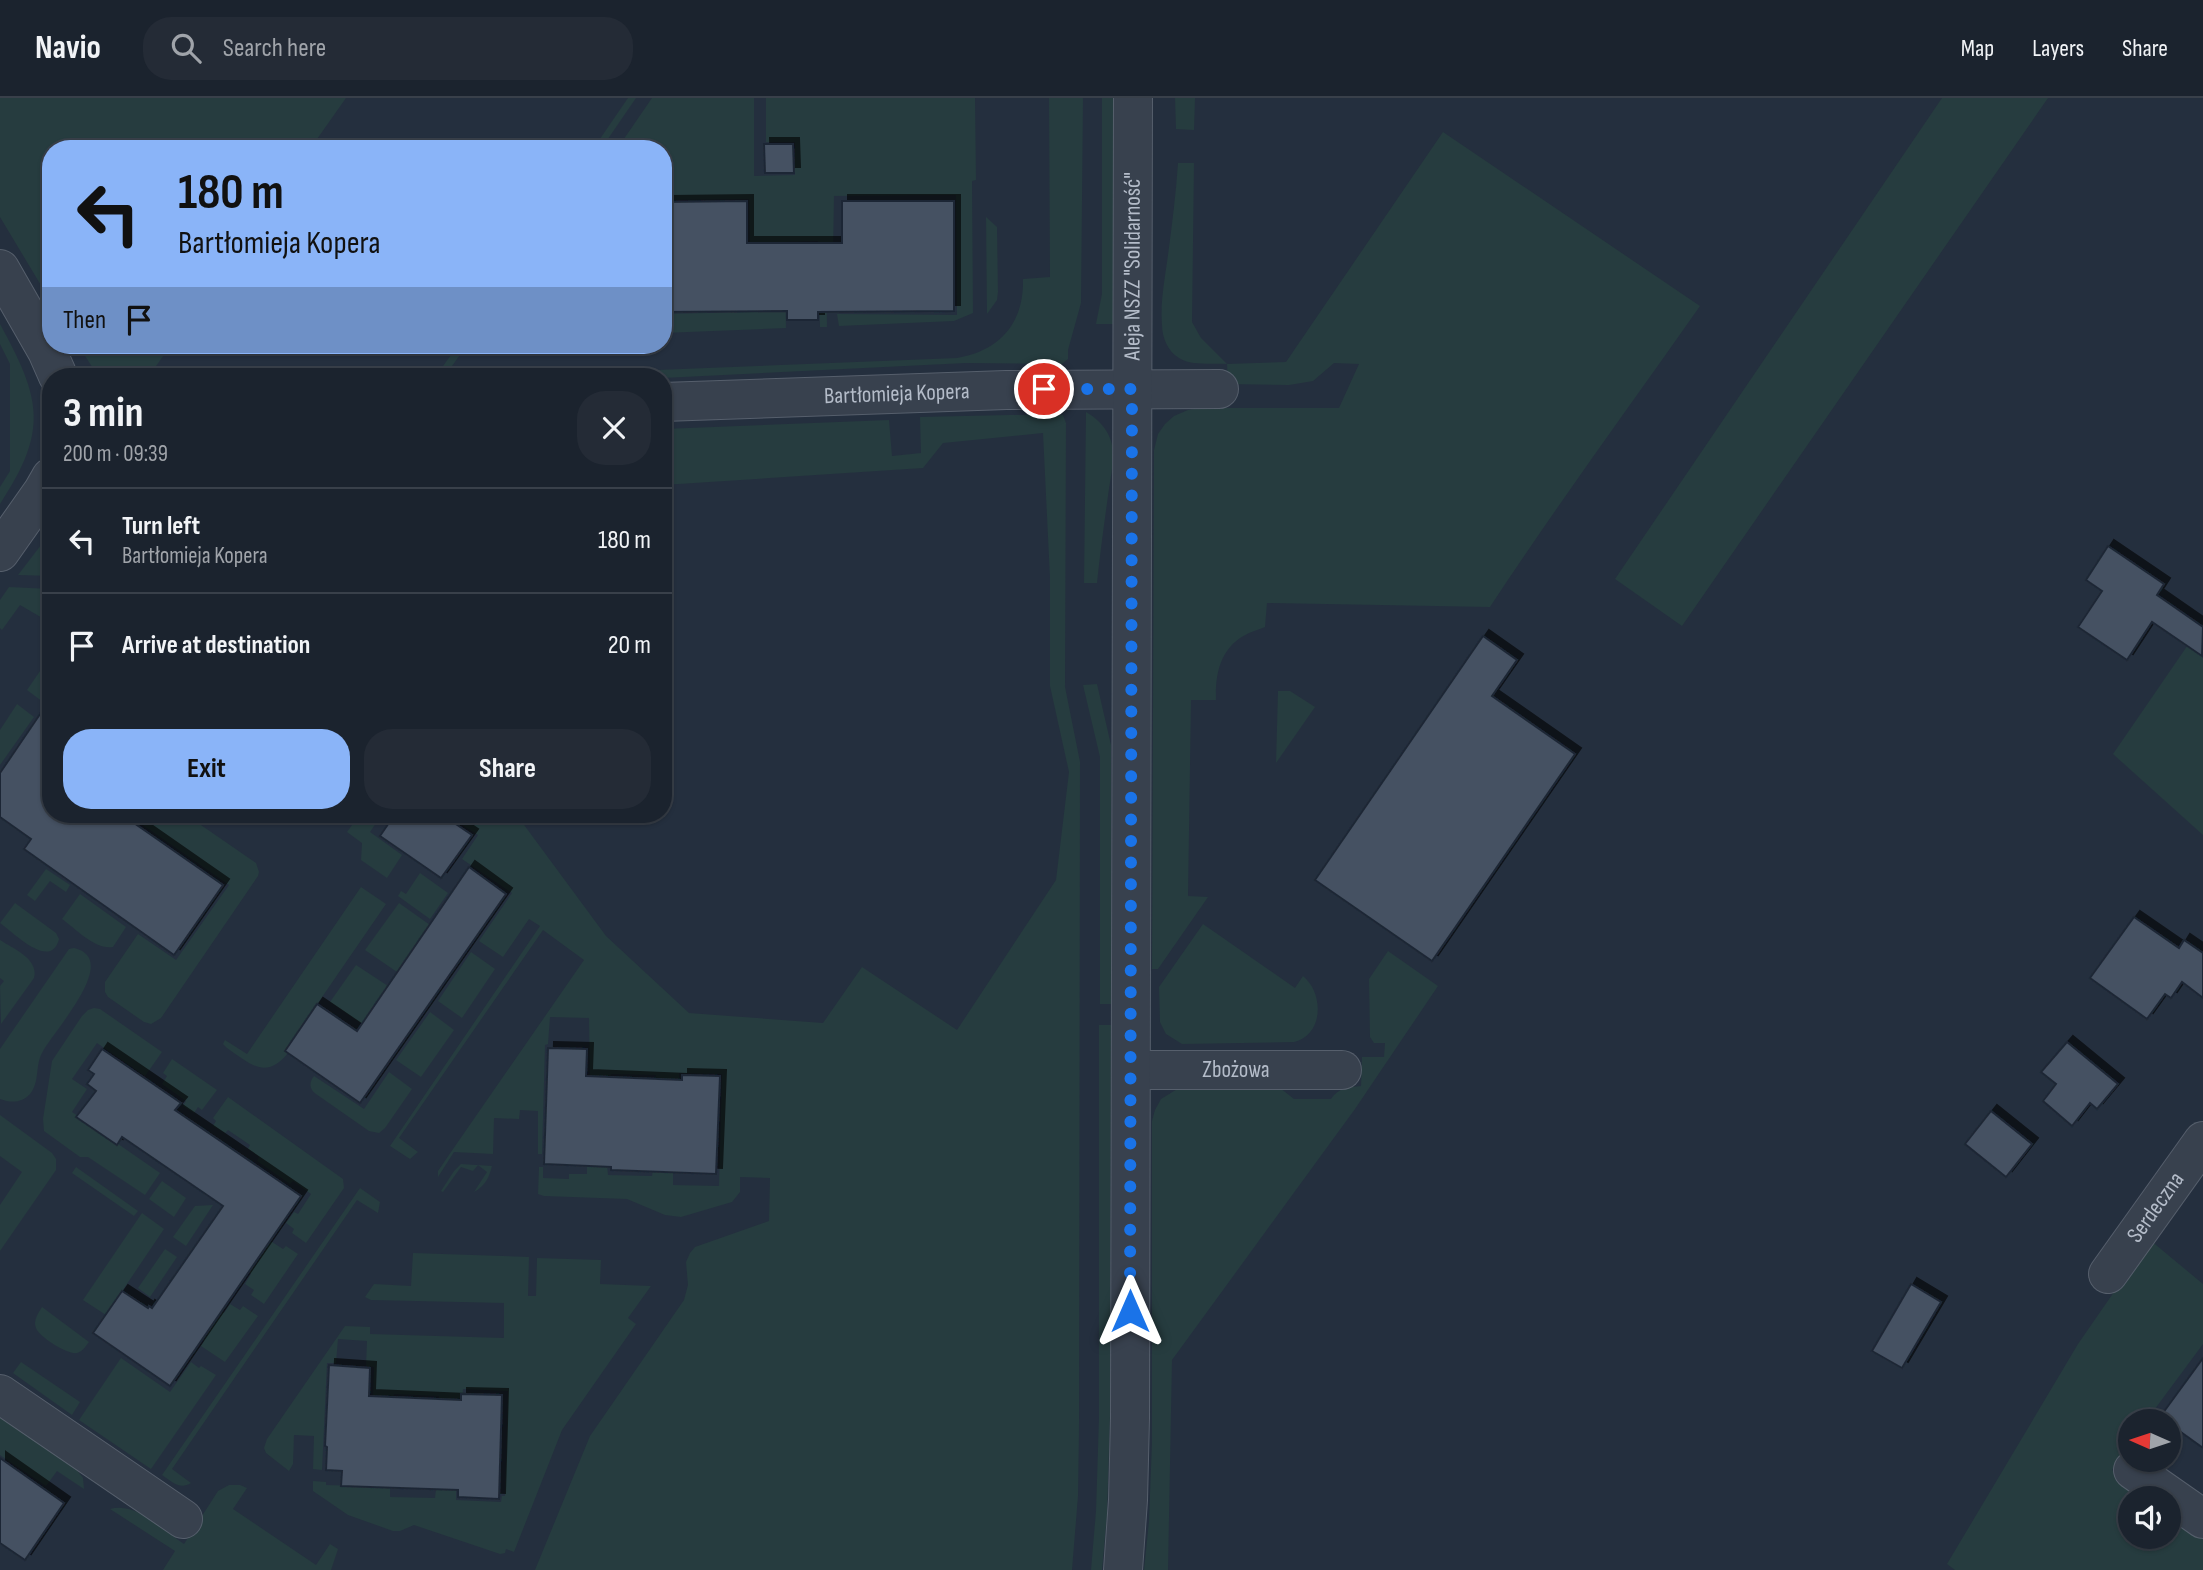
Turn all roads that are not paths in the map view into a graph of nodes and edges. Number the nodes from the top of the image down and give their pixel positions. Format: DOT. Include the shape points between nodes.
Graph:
graph roads {
  1 [pos="1133,98"];
  2 [pos="0,269"];
  3 [pos="42,343"];
  4 [pos="1132,389"];
  5 [pos="1219,389"];
  6 [pos="672,402"];
  7 [pos="42,492"];
  8 [pos="0,552"];
  9 [pos="1131,1070"];
  10 [pos="1342,1070"];
  11 [pos="2203,1141"];
  12 [pos="2108,1274"];
  13 [pos="0,1394"];
  14 [pos="2136,1472"];
  15 [pos="183,1519"];
  16 [pos="2203,1519"];
  17 [pos="1123,1570"];
  1 -- 4 [label="street, Aleja NSZZ \"Solidarność\""];
  2 -- 3 [label="street"];
  4 -- 5 [label="street, Bartłomieja Kopera"];
  4 -- 6 [label="street, Bartłomieja Kopera"];
  4 -- 9 [label="street, Aleja NSZZ \"Solidarność\""];
  7 -- 8 [label="street"];
  9 -- 10 [label="street, Zbożowa"];
  9 -- 17 [label="street, Aleja NSZZ \"Solidarność\"" via="1130,1418"];
  11 -- 12 [label="street, Serdeczna"];
  13 -- 15 [label="street"];
  14 -- 16 [label="street"];
}
